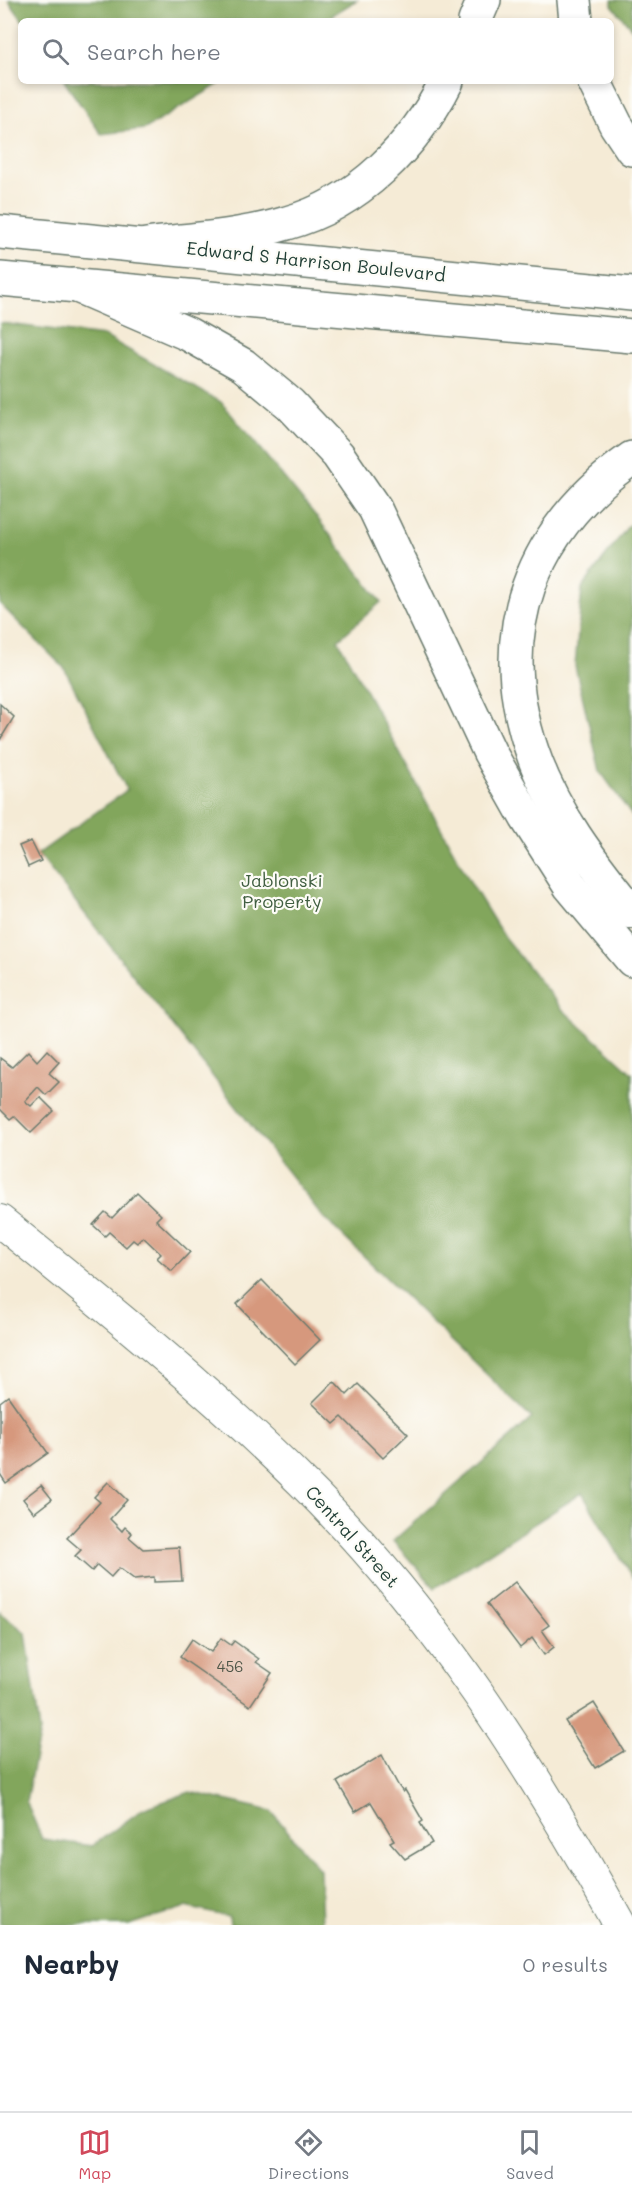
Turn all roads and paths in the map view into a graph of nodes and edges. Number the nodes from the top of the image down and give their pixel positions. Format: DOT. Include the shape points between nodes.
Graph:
graph roads {
  1 [pos="484,0"];
  2 [pos="574,0"];
  3 [pos="476,18"];
  4 [pos="576,18"];
  5 [pos="445,84"];
  6 [pos="596,84"];
  7 [pos="632,149"];
  8 [pos="0,232"];
  9 [pos="146,245"];
  10 [pos="0,279"];
  11 [pos="75,285"];
  12 [pos="632,294"];
  13 [pos="632,336"];
  14 [pos="632,458"];
  15 [pos="632,912"];
  16 [pos="632,960"];
  17 [pos="0,1221"];
  18 [pos="620,1925"];
  1 -- 3 [label="main road"];
  2 -- 4 [label="main road"];
  5 -- 9 [label="main road" via="418,131 399,152 354,190 328,206 288,223 245,233"];
  6 -- 7 [label="main road"];
  8 -- 9 [label="main road, Edward S Harrison Boulevard"];
  9 -- 12 [label="main road, Edward S Harrison Boulevard"];
  10 -- 11 [label="main road"];
  11 -- 13 [label="main road"];
  11 -- 16 [label="main road" via="189,334 243,365 290,404 338,455 375,509 490,753 526,817 570,886"];
  14 -- 15 [label="main road" via="594,486 552,537 527,588 516,652 523,722 544,780 580,844"];
  17 -- 18 [label="street, Central Street" via="192,1380 303,1483 383,1570 479,1694 556,1813"];
}
